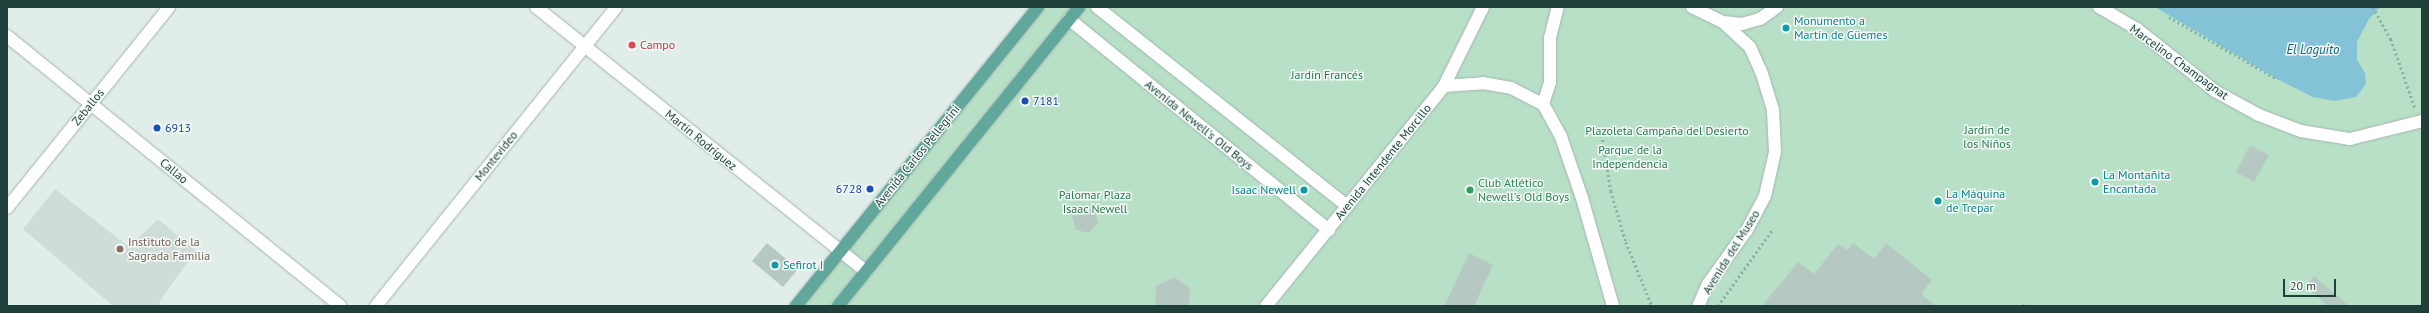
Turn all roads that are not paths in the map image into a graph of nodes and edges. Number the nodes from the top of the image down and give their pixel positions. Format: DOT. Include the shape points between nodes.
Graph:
graph roads {
  1 [pos="169,7"];
  2 [pos="536,7"];
  3 [pos="616,7"];
  4 [pos="1038,7"];
  5 [pos="1080,7"];
  6 [pos="1097,7"];
  7 [pos="1483,7"];
  8 [pos="1558,7"];
  9 [pos="1692,7"];
  10 [pos="1777,7"];
  11 [pos="2099,7"];
  12 [pos="1069,20"];
  13 [pos="1723,22"];
  14 [pos="7,36"];
  15 [pos="584,46"];
  16 [pos="1444,86"];
  17 [pos="91,104"];
  18 [pos="1544,104"];
  19 [pos="2421,121"];
  20 [pos="1347,206"];
  21 [pos="7,208"];
  22 [pos="1329,230"];
  23 [pos="840,251"];
  24 [pos="866,271"];
  25 [pos="341,306"];
  26 [pos="376,306"];
  27 [pos="796,306"];
  28 [pos="838,306"];
  29 [pos="1266,306"];
  30 [pos="1613,306"];
  31 [pos="1698,306"];
  1 -- 17 [label="street, Zeballos"];
  2 -- 15 [label="street, Martín Rodríguez"];
  3 -- 15 [label="street, Montevideo"];
  4 -- 23 [label="main road, Avenida Carlos Pellegrini"];
  5 -- 12 [label="main road"];
  6 -- 20 [label="street"];
  7 -- 16 [label="street, Avenida Intendente Morcillo"];
  8 -- 18 [label="street" via="1550,38 1550,82"];
  9 -- 13 [label="street"];
  10 -- 13 [label="street" via="1760,19 1742,24"];
  11 -- 19 [label="street, Marcelino Champagnat" via="2137,29 2215,90 2259,115 2301,131 2350,139"];
  12 -- 22 [label="street, Avenida Newell's Old Boys"];
  12 -- 24 [label="main road"];
  13 -- 31 [label="street, Avenida del Museo" via="1750,47 1762,74 1773,110 1775,152 1765,196 1746,231 1708,284"];
  14 -- 17 [label="street, Callao"];
  15 -- 23 [label="street, Martín Rodríguez"];
  15 -- 26 [label="street, Montevideo"];
  16 -- 18 [label="street" via="1482,83 1511,88"];
  16 -- 20 [label="street, Avenida Intendente Morcillo"];
  17 -- 21 [label="street, Zeballos"];
  17 -- 25 [label="street, Callao"];
  18 -- 30 [label="street" via="1566,150"];
  20 -- 22 [label="street, Avenida Intendente Morcillo"];
  22 -- 29 [label="street, Avenida Intendente Morcillo"];
  23 -- 24 [label="street, Martín Rodríguez"];
  23 -- 27 [label="main road, Avenida Carlos Pellegrini"];
  24 -- 28 [label="main road"];
}
